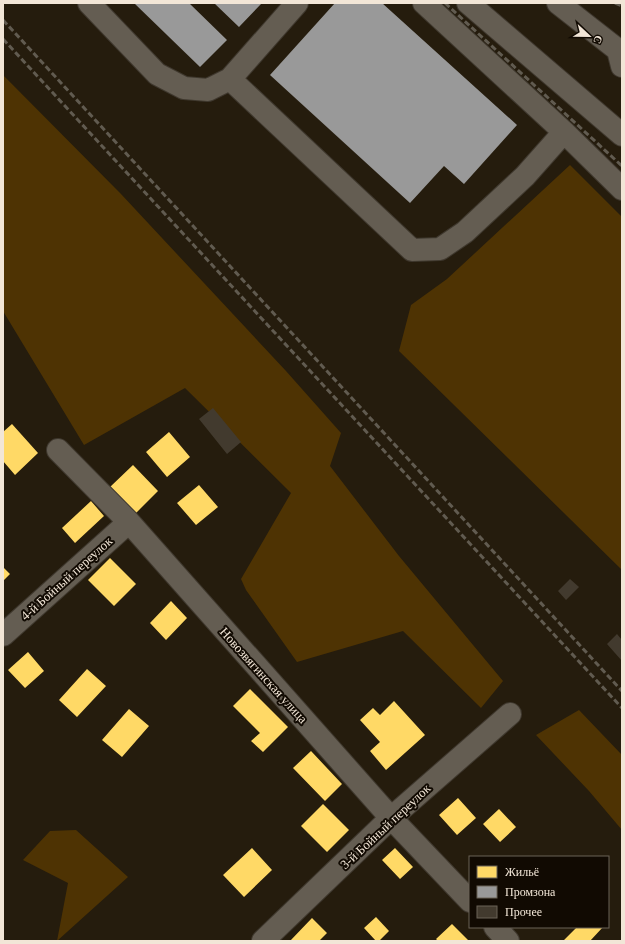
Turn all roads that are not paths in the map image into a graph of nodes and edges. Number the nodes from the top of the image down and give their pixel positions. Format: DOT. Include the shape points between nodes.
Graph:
graph roads {
  1 [pos="89,3"];
  2 [pos="297,3"];
  3 [pos="424,3"];
  4 [pos="468,3"];
  5 [pos="558,3"];
  6 [pos="621,53"];
  7 [pos="230,79"];
  8 [pos="564,132"];
  9 [pos="622,135"];
  10 [pos="622,189"];
  11 [pos="58,450"];
  12 [pos="129,522"];
  13 [pos="3,634"];
  14 [pos="510,714"];
  15 [pos="391,818"];
  16 [pos="469,900"];
  17 [pos="496,928"];
  18 [pos="263,941"];
  19 [pos="508,941"];
  1 -- 7 [label="street" via="157,74 184,88 208,90"];
  2 -- 7 [label="street"];
  3 -- 8 [label="street"];
  4 -- 9 [label="street"];
  5 -- 6 [label="street"];
  7 -- 8 [label="street" via="412,250 440,249 465,232 525,176"];
  8 -- 10 [label="street"];
  11 -- 12 [label="street, Новозвягинская улица"];
  12 -- 13 [label="street, 4-й Бойный переулок"];
  12 -- 15 [label="street, Новозвягинская улица"];
  14 -- 15 [label="street, 3-й Бойный переулок"];
  15 -- 16 [label="street, Новозвягинская улица"];
  15 -- 18 [label="street, 3-й Бойный переулок"];
  17 -- 19 [label="street"];
}
